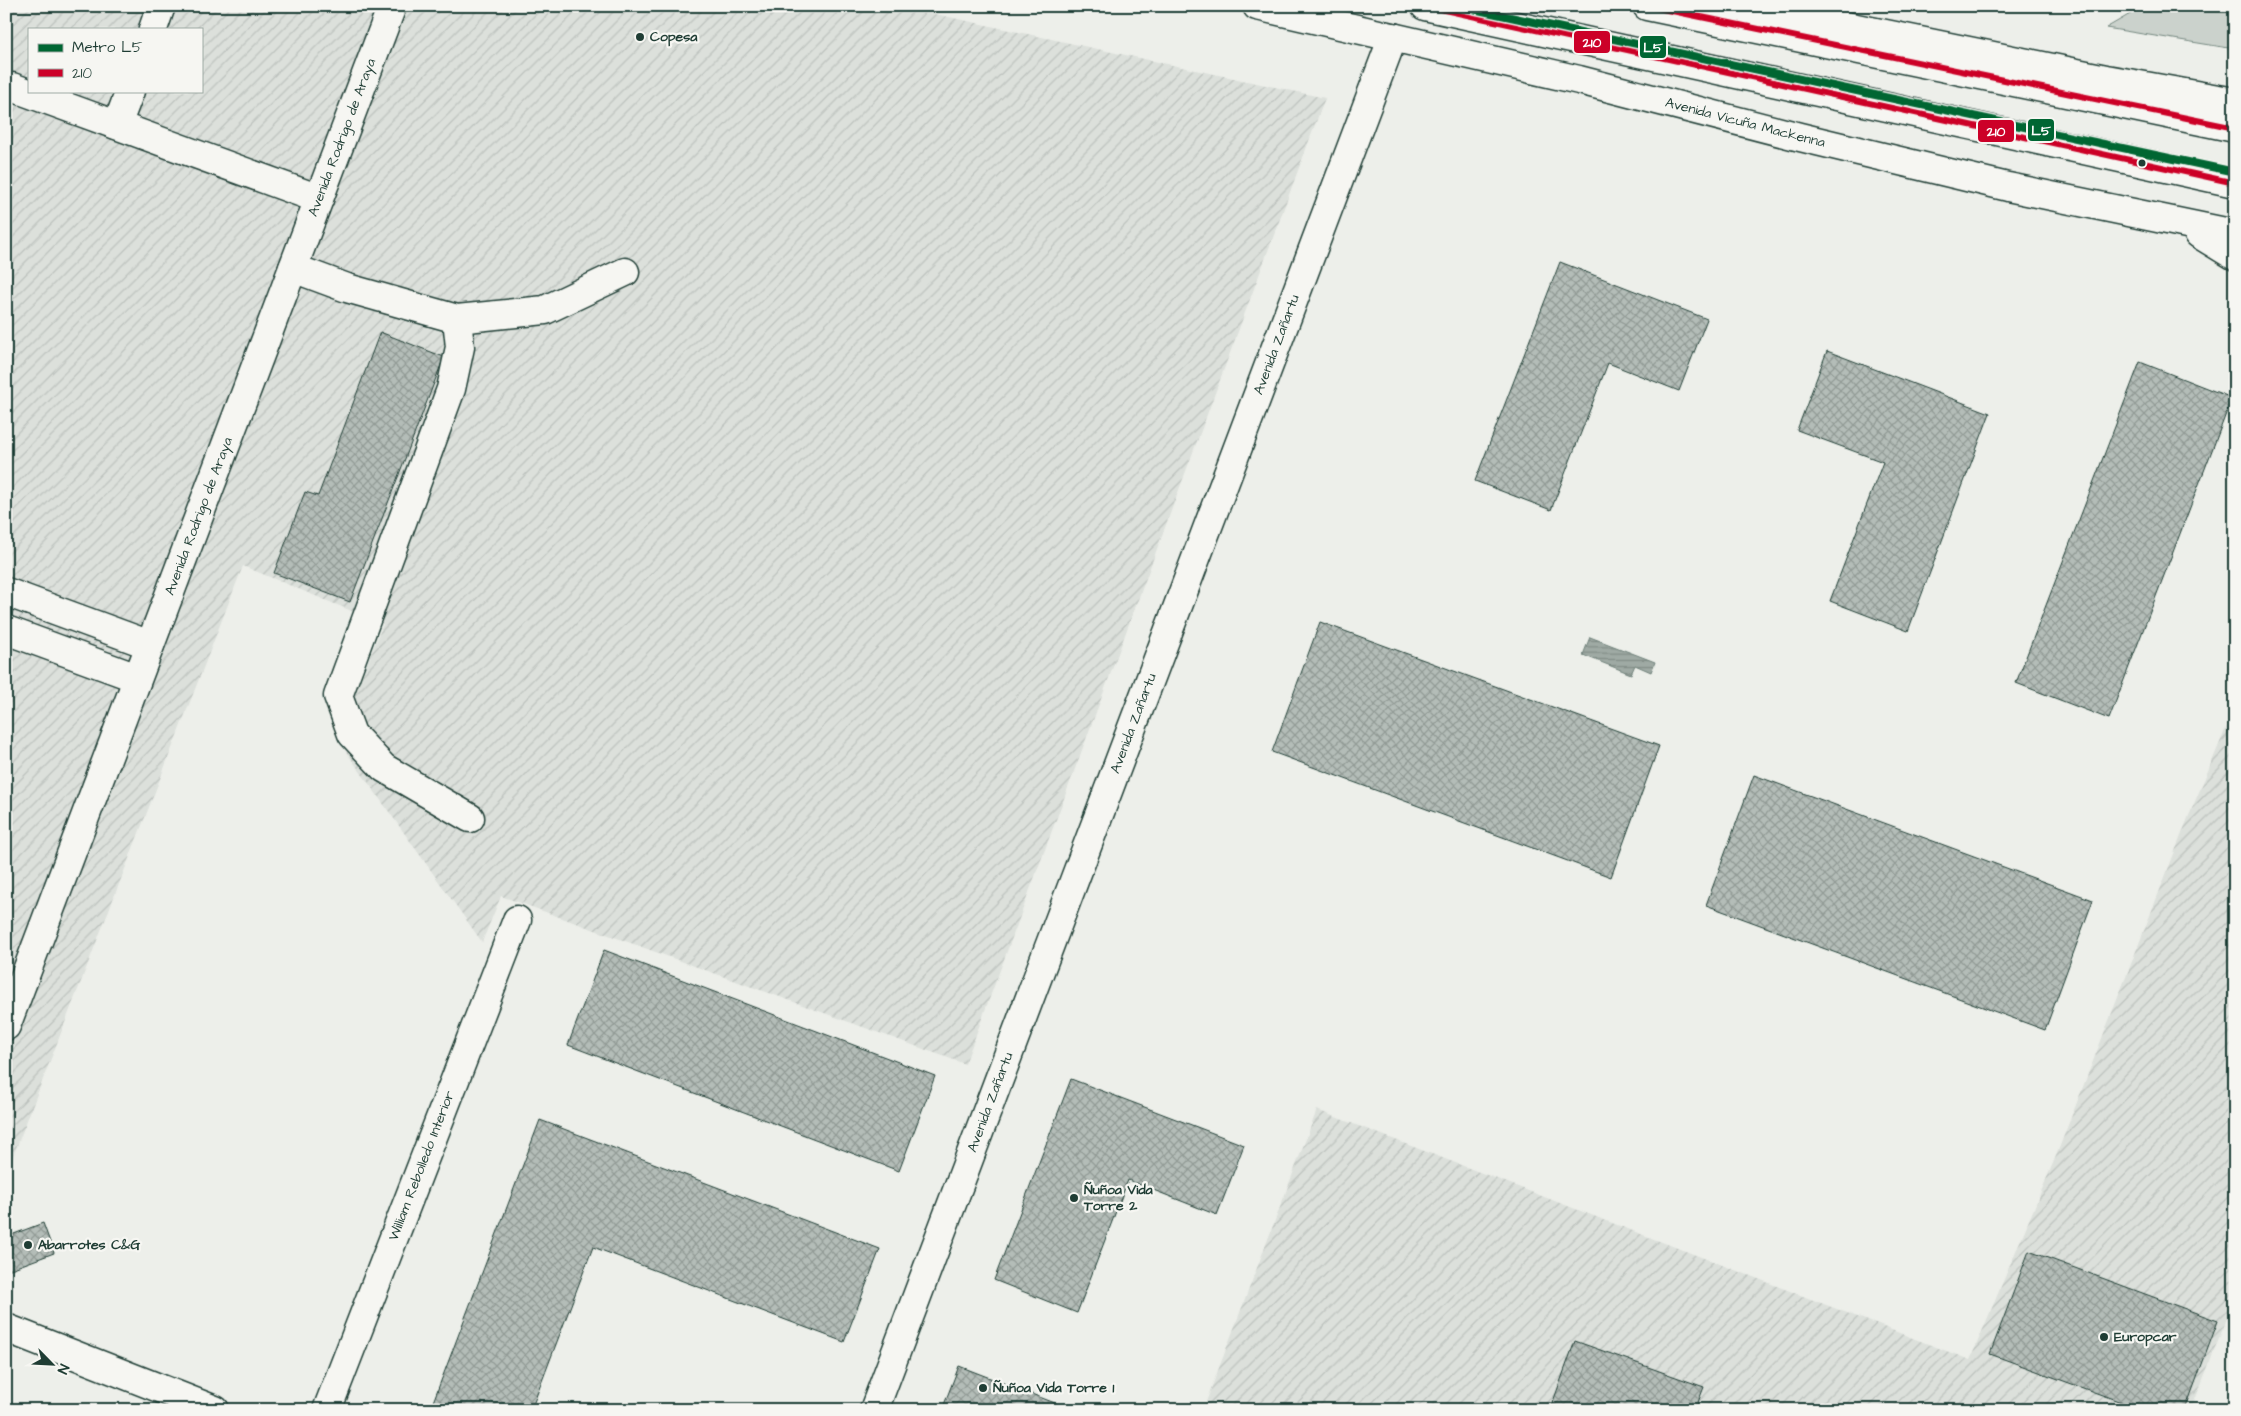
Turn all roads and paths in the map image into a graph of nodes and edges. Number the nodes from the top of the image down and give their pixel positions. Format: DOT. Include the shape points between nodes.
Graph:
graph roads {
  1 [pos="161,6"];
  2 [pos="392,6"];
  3 [pos="1257,6"];
  4 [pos="1426,6"];
  5 [pos="1647,6"];
  6 [pos="1749,6"];
  7 [pos="153,28"];
  8 [pos="1393,36"];
  9 [pos="12,87"];
  10 [pos="130,92"];
  11 [pos="2235,102"];
  12 [pos="117,125"];
  13 [pos="2235,128"];
  14 [pos="2235,183"];
  15 [pos="319,199"];
  16 [pos="2178,222"];
  17 [pos="2235,234"];
  18 [pos="2235,256"];
  19 [pos="293,268"];
  20 [pos="625,272"];
  21 [pos="457,319"];
  22 [pos="6,592"];
  23 [pos="6,630"];
  24 [pos="150,645"];
  25 [pos="138,678"];
  26 [pos="470,818"];
  27 [pos="517,920"];
  28 [pos="7,1019"];
  29 [pos="6,1328"];
  30 [pos="215,1410"];
  31 [pos="327,1410"];
  32 [pos="874,1410"];
  1 -- 7 [label="main road"];
  2 -- 15 [label="main road, Avenida Rodrigo de Araya"];
  3 -- 8 [label="main road, Avenida Vicuña Mackenna"];
  4 -- 14 [label="main road"];
  5 -- 13 [label="main road"];
  6 -- 11 [label="main road"];
  8 -- 16 [label="main road, Avenida Vicuña Mackenna" via="2008,187"];
  8 -- 32 [label="main road, Avenida Zañartu"];
  9 -- 12 [label="main road"];
  10 -- 12 [label="main road"];
  12 -- 15 [label="main road"];
  15 -- 19 [label="main road, Avenida Rodrigo de Araya"];
  16 -- 17 [label="main road, Avenida Vicuña Mackenna"];
  16 -- 18 [label="main road"];
  19 -- 21 [label="main road" via="347,288"];
  19 -- 24 [label="main road, Avenida Rodrigo de Araya"];
  20 -- 21 [label="main road" via="545,310"];
  21 -- 26 [label="main road" via="460,347 451,389 338,696 352,734 384,768"];
  22 -- 24 [label="main road"];
  23 -- 25 [label="main road"];
  24 -- 25 [label="main road, Avenida Rodrigo de Araya"];
  25 -- 28 [label="main road, Avenida Rodrigo de Araya"];
  27 -- 31 [label="main road, William Rebolledo Interior"];
  29 -- 30 [label="main road"];
}
